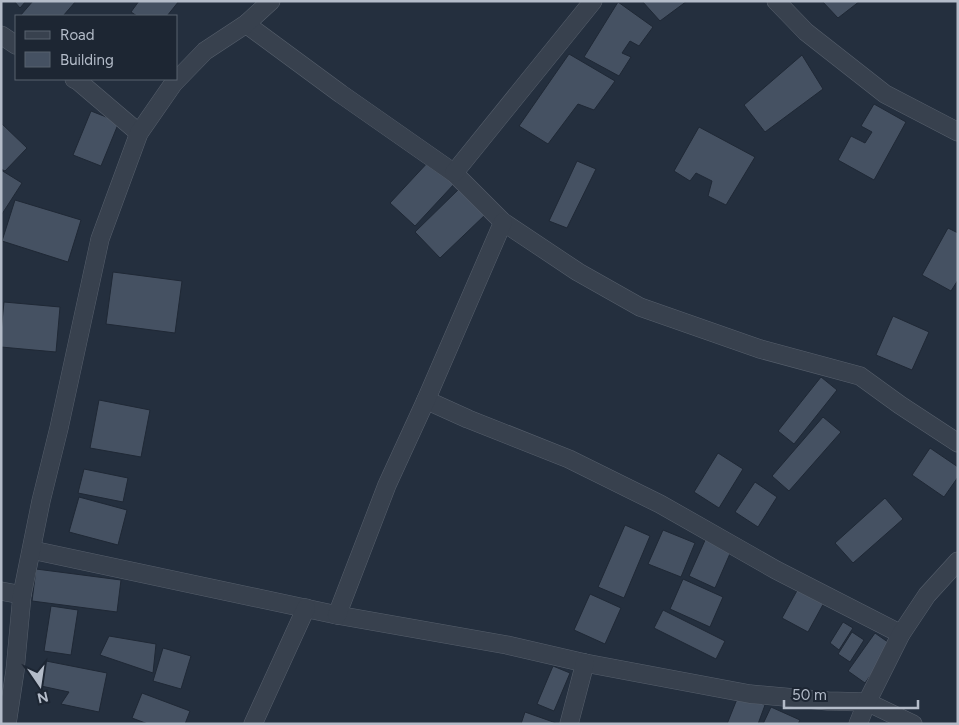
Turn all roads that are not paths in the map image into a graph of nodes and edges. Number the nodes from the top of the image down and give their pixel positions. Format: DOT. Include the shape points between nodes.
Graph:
graph roads {
  1 [pos="271,1"];
  2 [pos="593,1"];
  3 [pos="776,1"];
  4 [pos="246,24"];
  5 [pos="178,79"];
  6 [pos="75,80"];
  7 [pos="177,80"];
  8 [pos="956,127"];
  9 [pos="139,133"];
  10 [pos="454,173"];
  11 [pos="502,222"];
  12 [pos="426,400"];
  13 [pos="958,443"];
  14 [pos="32,550"];
  15 [pos="958,561"];
  16 [pos="1,591"];
  17 [pos="22,595"];
  18 [pos="306,608"];
  19 [pos="338,614"];
  20 [pos="901,634"];
  21 [pos="585,664"];
  22 [pos="867,702"];
  23 [pos="7,724"];
  24 [pos="253,724"];
  25 [pos="569,724"];
  26 [pos="858,724"];
  27 [pos="913,724"];
  1 -- 4 [label="street"];
  2 -- 10 [label="street"];
  3 -- 8 [label="street" via="806,32 885,94"];
  4 -- 5 [label="street" via="205,51"];
  4 -- 10 [label="street"];
  6 -- 9 [label="street"];
  7 -- 9 [label="street"];
  9 -- 14 [label="street" via="100,240"];
  10 -- 11 [label="street"];
  11 -- 12 [label="street"];
  11 -- 13 [label="street" via="578,272 640,307 760,350 860,376"];
  12 -- 19 [label="street" via="387,485"];
  12 -- 20 [label="street" via="569,458"];
  14 -- 17 [label="street"];
  14 -- 18 [label="street"];
  15 -- 20 [label="street" via="927,595"];
  16 -- 17 [label="street"];
  17 -- 23 [label="street"];
  18 -- 19 [label="street"];
  18 -- 24 [label="street"];
  19 -- 21 [label="street" via="507,645"];
  20 -- 22 [label="street"];
  21 -- 22 [label="street" via="750,694"];
  21 -- 25 [label="street"];
  22 -- 26 [label="street"];
  22 -- 27 [label="street"];
}
